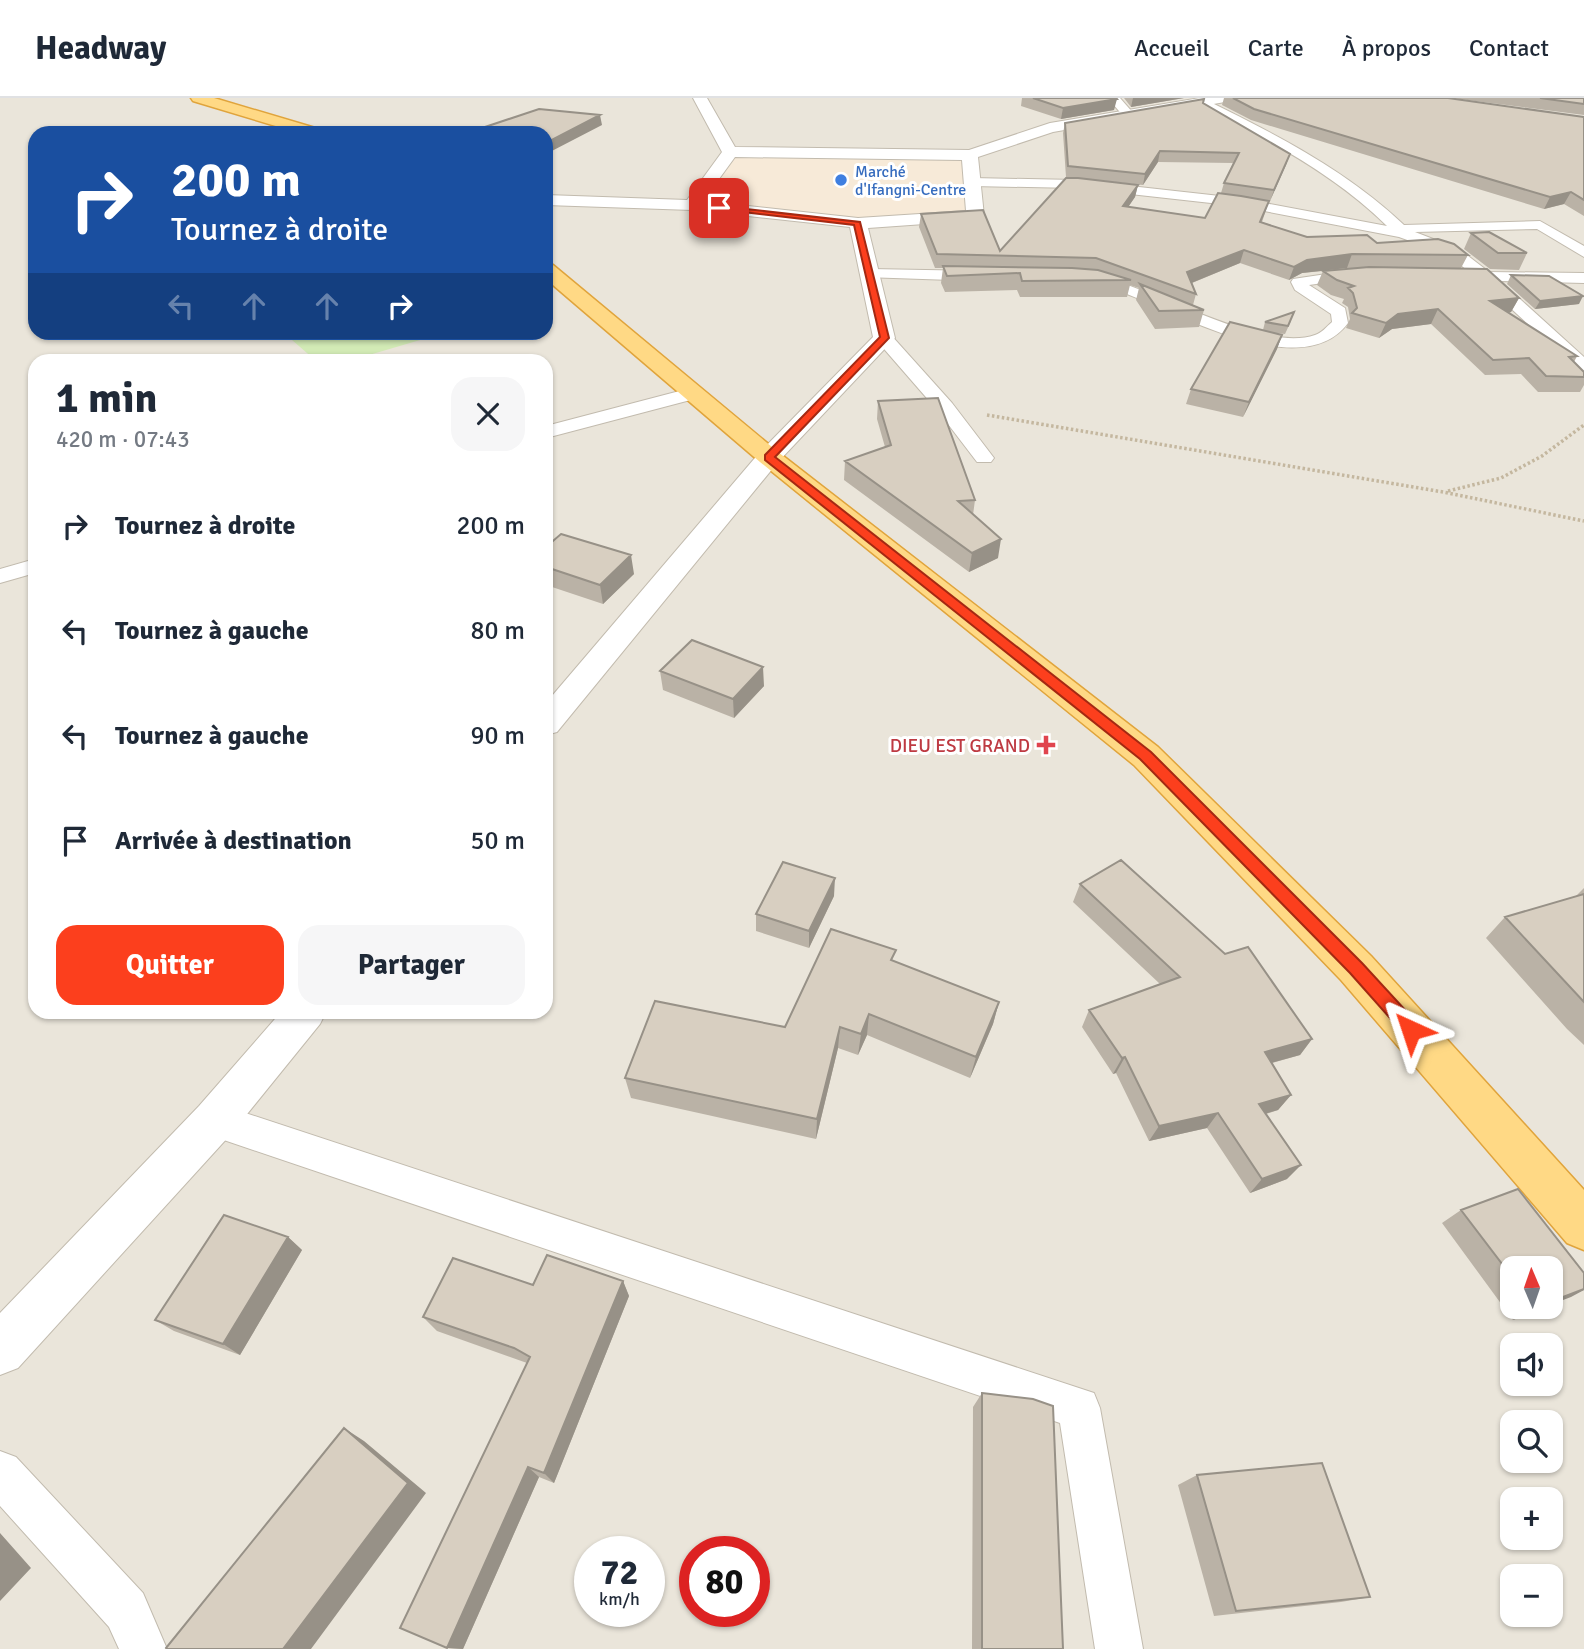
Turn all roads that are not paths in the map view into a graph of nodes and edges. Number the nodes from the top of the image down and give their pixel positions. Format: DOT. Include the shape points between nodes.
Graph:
graph roads {
  1 [pos="198,98"];
  2 [pos="700,98"];
  3 [pos="1114,98"];
  4 [pos="1225,98"];
  5 [pos="1202,102"];
  6 [pos="1128,114"];
  7 [pos="299,126"];
  8 [pos="730,152"];
  9 [pos="970,155"];
  10 [pos="972,182"];
  11 [pos="553,200"];
  12 [pos="692,205"];
  13 [pos="858,223"];
  14 [pos="1401,231"];
  15 [pos="1584,252"];
  16 [pos="870,274"];
  17 [pos="1377,274"];
  18 [pos="553,276"];
  19 [pos="998,276"];
  20 [pos="1432,276"];
  21 [pos="1486,277"];
  22 [pos="1074,278"];
  23 [pos="1584,278"];
  24 [pos="884,338"];
  25 [pos="1584,366"];
  26 [pos="691,394"];
  27 [pos="553,430"];
  28 [pos="769,457"];
  29 [pos="984,458"];
  30 [pos="28,568"];
  31 [pos="0,576"];
  32 [pos="553,716"];
  33 [pos="300,1019"];
  34 [pos="215,1121"];
  35 [pos="1584,1226"];
  36 [pos="0,1350"];
  37 [pos="0,1473"];
  38 [pos="143,1649"];
  39 [pos="1119,1649"];
  1 -- 7 [label="highway"];
  2 -- 8 [label="street"];
  3 -- 6 [label="street"];
  4 -- 5 [label="street"];
  5 -- 6 [label="street"];
  5 -- 14 [label="street" via="1333,174"];
  6 -- 9 [label="street" via="1050,128"];
  8 -- 9 [label="street"];
  8 -- 12 [label="street"];
  9 -- 10 [label="street"];
  10 -- 13 [label="street" via="975,216"];
  10 -- 14 [label="street" via="1076,184 1238,202"];
  11 -- 12 [label="street"];
  12 -- 13 [label="street"];
  13 -- 16 [label="street"];
  14 -- 15 [label="street" via="1540,225"];
  14 -- 21 [label="street" via="1454,252"];
  16 -- 19 [label="street"];
  16 -- 24 [label="street"];
  17 -- 22 [label="street" via="1299,282 1301,288 1339,312 1340,323 1322,339 1305,343 1203,322 1113,283"];
  18 -- 26 [label="highway"];
  20 -- 21 [label="street"];
  21 -- 23 [label="street"];
  21 -- 25 [label="street"];
  24 -- 28 [label="street"];
  24 -- 29 [label="street"];
  26 -- 27 [label="street"];
  26 -- 28 [label="highway"];
  28 -- 32 [label="street"];
  28 -- 35 [label="highway" via="1146,756 1356,968"];
  30 -- 31 [label="street"];
  33 -- 34 [label="street"];
  34 -- 36 [label="street"];
  34 -- 39 [label="street" via="1080,1408"];
  37 -- 38 [label="street" via="126,1610"];
}
